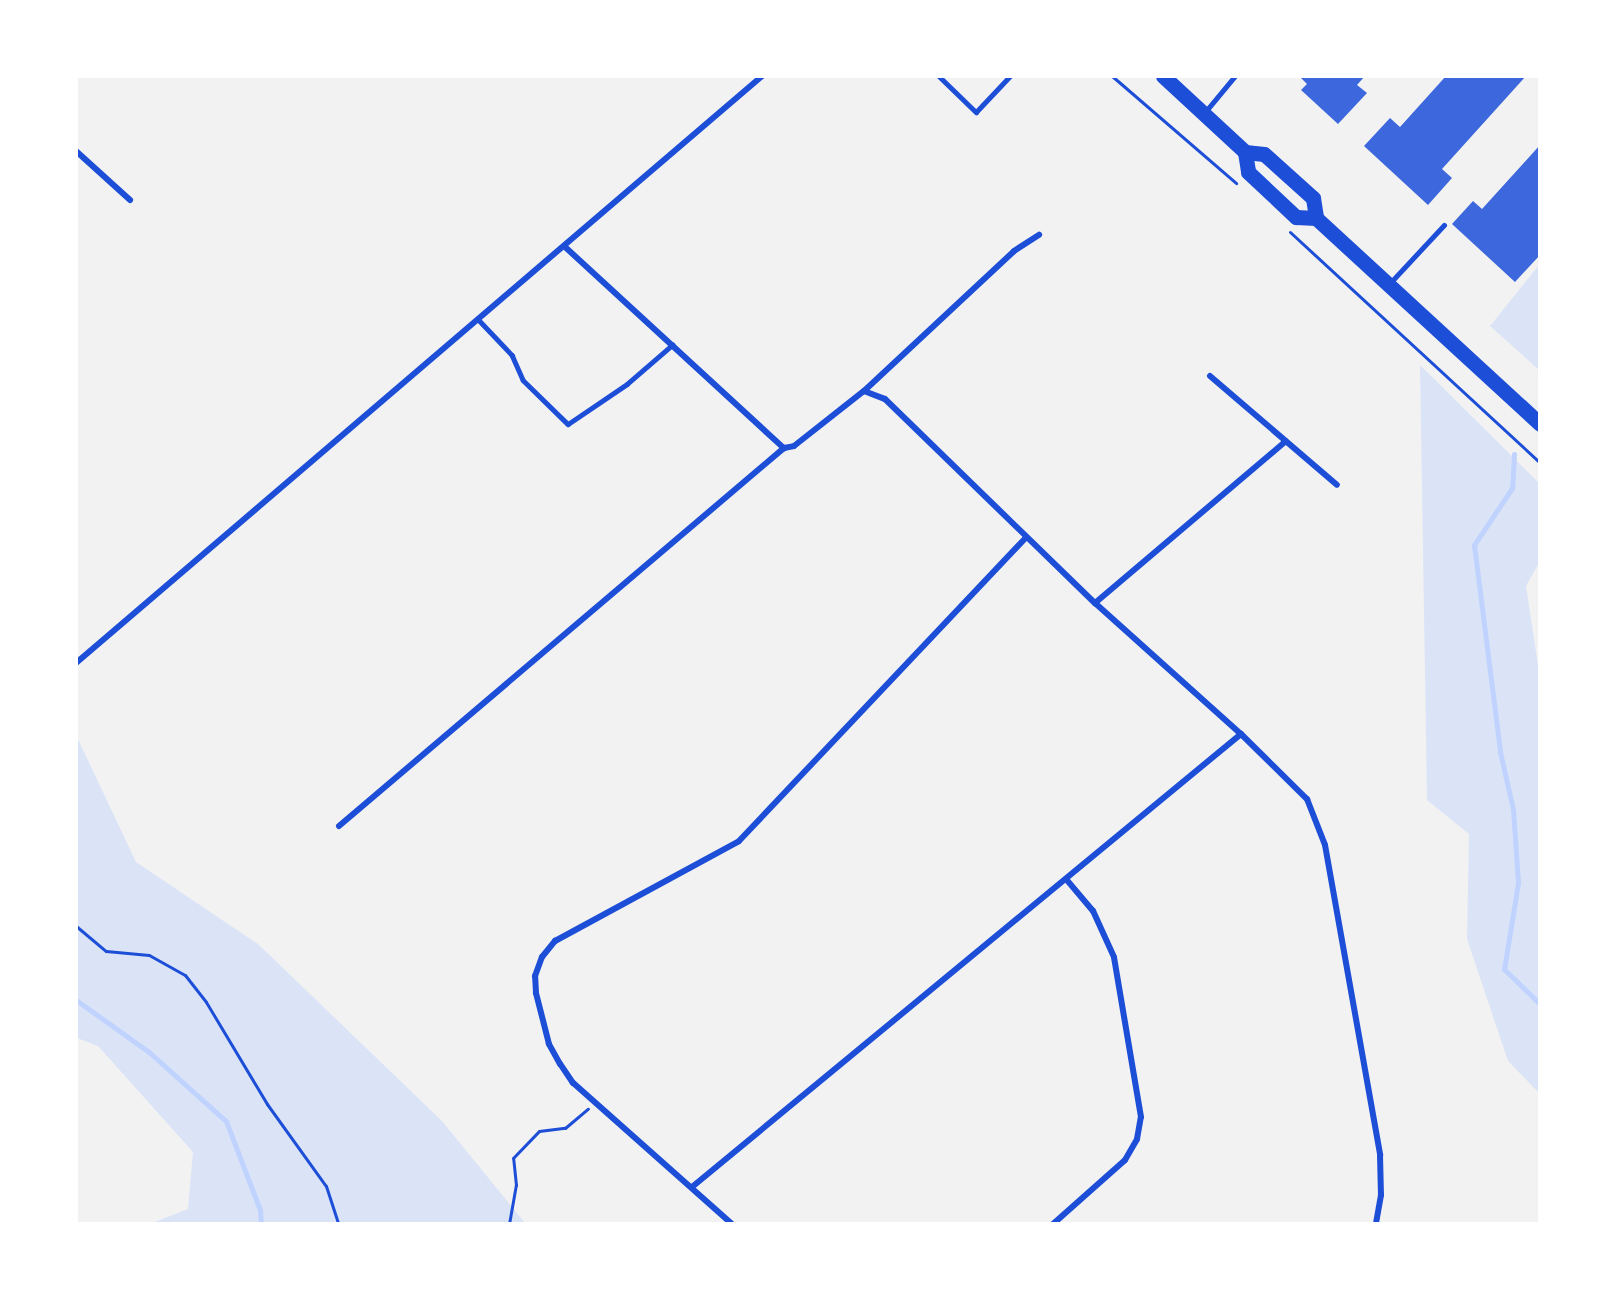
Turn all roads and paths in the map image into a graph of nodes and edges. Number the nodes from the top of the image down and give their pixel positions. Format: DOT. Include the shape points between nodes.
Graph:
graph roads {
  1 [pos="762,76"];
  2 [pos="939,76"];
  3 [pos="1010,76"];
  4 [pos="1112,76"];
  5 [pos="1162,76"];
  6 [pos="1235,76"];
  7 [pos="1204,113"];
  8 [pos="76,151"];
  9 [pos="1245,152"];
  10 [pos="1241,188"];
  11 [pos="130,200"];
  12 [pos="1316,218"];
  13 [pos="1444,225"];
  14 [pos="1285,227"];
  15 [pos="1039,236"];
  16 [pos="564,246"];
  17 [pos="1389,285"];
  18 [pos="478,319"];
  19 [pos="672,345"];
  20 [pos="1210,376"];
  21 [pos="864,391"];
  22 [pos="1539,424"];
  23 [pos="1286,441"];
  24 [pos="784,448"];
  25 [pos="1539,463"];
  26 [pos="1337,486"];
  27 [pos="1026,538"];
  28 [pos="1095,603"];
  29 [pos="76,663"];
  30 [pos="1241,734"];
  31 [pos="339,826"];
  32 [pos="1066,879"];
  33 [pos="76,926"];
  34 [pos="597,1102"];
  35 [pos="692,1187"];
  36 [pos="338,1224"];
  37 [pos="509,1224"];
  38 [pos="732,1224"];
  39 [pos="1053,1224"];
  40 [pos="1376,1224"];
  1 -- 16 [label="street"];
  2 -- 3 [label="lane" via="976,111"];
  4 -- 10 [label="path"];
  5 -- 7 [label="main road"];
  6 -- 7 [label="lane"];
  7 -- 9 [label="main road"];
  8 -- 11 [label="street"];
  9 -- 12 [label="main road" via="1264,154 1313,198"];
  9 -- 12 [label="main road" via="1248,172 1296,217"];
  12 -- 17 [label="main road"];
  13 -- 17 [label="lane"];
  14 -- 25 [label="path"];
  15 -- 21 [label="street" via="1014,251"];
  16 -- 18 [label="street"];
  16 -- 19 [label="street"];
  17 -- 22 [label="main road"];
  18 -- 19 [label="lane" via="512,355 523,380 568,424 627,384"];
  18 -- 29 [label="street"];
  19 -- 24 [label="street"];
  20 -- 23 [label="street"];
  21 -- 24 [label="street" via="794,446"];
  21 -- 27 [label="street" via="885,399"];
  23 -- 26 [label="street"];
  23 -- 28 [label="street"];
  24 -- 31 [label="street"];
  27 -- 28 [label="street"];
  27 -- 34 [label="street" via="739,841 555,941 542,957 535,976 536,993 549,1044 573,1083"];
  28 -- 30 [label="street"];
  30 -- 32 [label="street"];
  30 -- 40 [label="street" via="1307,799 1325,845 1380,1155 1381,1195"];
  32 -- 35 [label="street"];
  32 -- 39 [label="street" via="1093,911 1114,957 1142,1117 1137,1139 1125,1160"];
  33 -- 36 [label="path" via="106,951 149,955 185,975 206,1002 267,1104 326,1186"];
  34 -- 35 [label="street"];
  34 -- 37 [label="path" via="565,1128 538,1131 523,1143 513,1158 516,1185"];
  35 -- 38 [label="street"];
}
